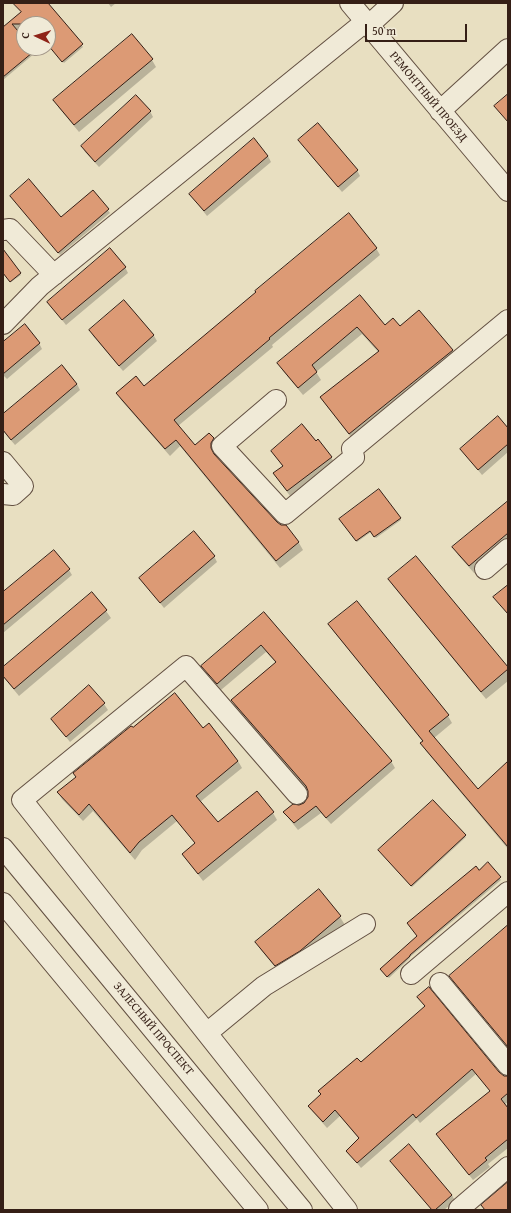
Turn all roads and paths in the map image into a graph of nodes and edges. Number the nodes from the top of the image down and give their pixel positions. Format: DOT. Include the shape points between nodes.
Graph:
graph roads {
  1 [pos="350,3"];
  2 [pos="393,3"];
  3 [pos="366,24"];
  4 [pos="508,50"];
  5 [pos="440,111"];
  6 [pos="508,191"];
  7 [pos="3,230"];
  8 [pos="47,281"];
  9 [pos="508,320"];
  10 [pos="3,324"];
  11 [pos="276,400"];
  12 [pos="3,462"];
  13 [pos="3,494"];
  14 [pos="508,549"];
  15 [pos="485,569"];
  16 [pos="297,794"];
  17 [pos="3,848"];
  18 [pos="508,892"];
  19 [pos="3,903"];
  20 [pos="364,924"];
  21 [pos="411,974"];
  22 [pos="440,983"];
  23 [pos="207,1034"];
  24 [pos="508,1064"];
  25 [pos="508,1167"];
  26 [pos="258,1210"];
  27 [pos="302,1210"];
  28 [pos="347,1210"];
  29 [pos="460,1210"];
  1 -- 3 [label="street, РЕМОНТНЫЙ ПРОЕЗД"];
  2 -- 3 [label="street"];
  3 -- 5 [label="street, РЕМОНТНЫЙ ПРОЕЗД"];
  3 -- 8 [label="street"];
  4 -- 5 [label="street"];
  5 -- 6 [label="street, РЕМОНТНЫЙ ПРОЕЗД"];
  7 -- 8 [label="street" via="10,229"];
  8 -- 10 [label="street"];
  9 -- 11 [label="street" via="352,449 354,457 285,514 222,446"];
  12 -- 13 [label="street" via="23,486 13,495"];
  14 -- 15 [label="street"];
  16 -- 23 [label="street" via="186,666 22,800"];
  17 -- 27 [label="street, ЗАЛЕСНЫЙ ПРОСПЕКТ"];
  18 -- 21 [label="street"];
  19 -- 26 [label="street"];
  20 -- 23 [label="street" via="264,986"];
  22 -- 24 [label="street"];
  23 -- 28 [label="street"];
  25 -- 29 [label="street"];
}
